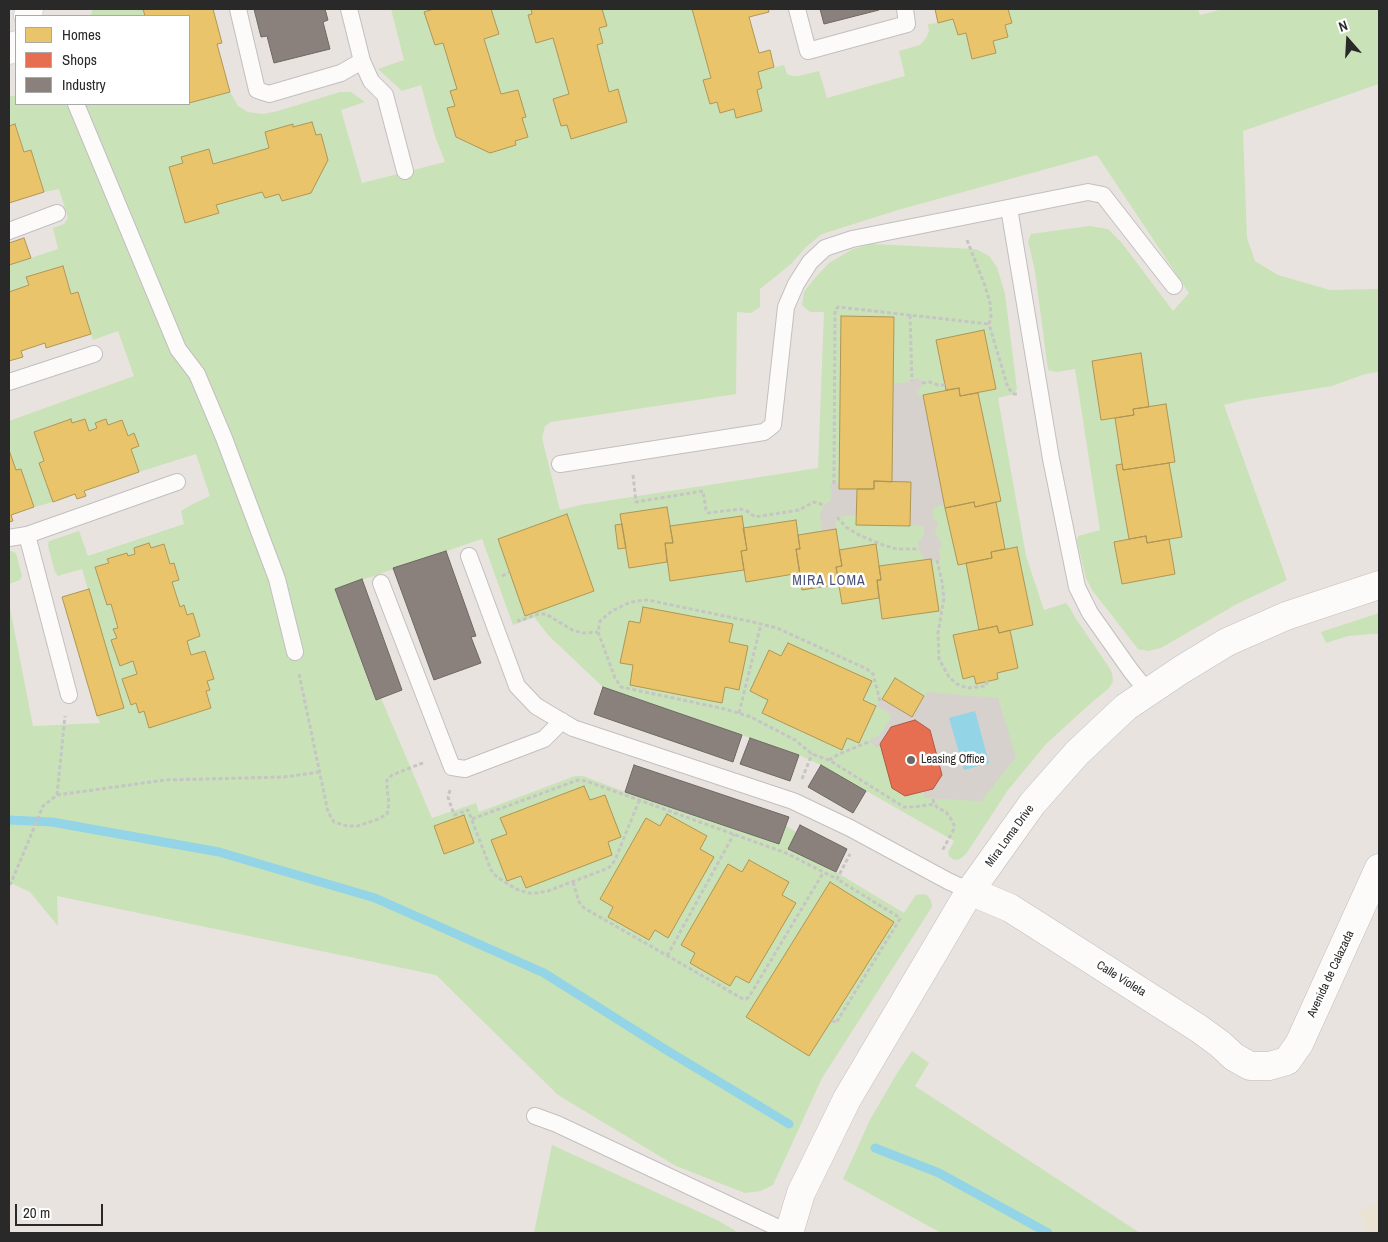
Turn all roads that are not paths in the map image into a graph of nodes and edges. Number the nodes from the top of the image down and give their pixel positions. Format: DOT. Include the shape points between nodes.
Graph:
graph roads {
  1 [pos="238,9"];
  2 [pos="349,9"];
  3 [pos="797,9"];
  4 [pos="905,9"];
  5 [pos="362,61"];
  6 [pos="76,105"];
  7 [pos="405,171"];
  8 [pos="1008,208"];
  9 [pos="57,213"];
  10 [pos="9,231"];
  11 [pos="1174,286"];
  12 [pos="94,354"];
  13 [pos="9,382"];
  14 [pos="560,464"];
  15 [pos="177,482"];
  16 [pos="26,535"];
  17 [pos="9,538"];
  18 [pos="469,556"];
  19 [pos="381,583"];
  20 [pos="1379,585"];
  21 [pos="295,652"];
  22 [pos="1148,692"];
  23 [pos="68,695"];
  24 [pos="562,721"];
  25 [pos="1379,868"];
  26 [pos="970,891"];
  27 [pos="1269,1066"];
  28 [pos="535,1116"];
  29 [pos="789,1233"];
  1 -- 5 [label="lane" via="257,90 269,94 341,73"];
  2 -- 5 [label="lane"];
  3 -- 4 [label="lane" via="808,51 907,24"];
  5 -- 7 [label="lane" via="371,81 385,95"];
  6 -- 21 [label="lane" via="178,349 198,374 224,438 277,579"];
  8 -- 11 [label="lane" via="1088,192 1103,195"];
  8 -- 14 [label="lane" via="852,239 824,248 810,262 786,307 773,425 764,432"];
  8 -- 22 [label="lane" via="1077,587 1090,613"];
  9 -- 10 [label="lane"];
  12 -- 13 [label="lane"];
  15 -- 16 [label="lane"];
  16 -- 17 [label="lane"];
  16 -- 23 [label="lane"];
  18 -- 24 [label="lane" via="517,686 536,706"];
  19 -- 24 [label="lane" via="452,767 465,769 544,739"];
  20 -- 22 [label="street, Mira Loma Drive" via="1286,616 1227,642"];
  22 -- 26 [label="street, Mira Loma Drive" via="1126,707 1077,753 1039,796"];
  24 -- 26 [label="lane" via="574,728 793,800"];
  25 -- 27 [label="street, Avenida de Calazada" via="1299,1044 1287,1061"];
  26 -- 27 [label="street, Calle Violeta" via="1010,908 1198,1028 1234,1057 1250,1066"];
  26 -- 29 [label="street, Mira Loma Drive" via="847,1099 801,1192"];
  28 -- 29 [label="lane"];
}
